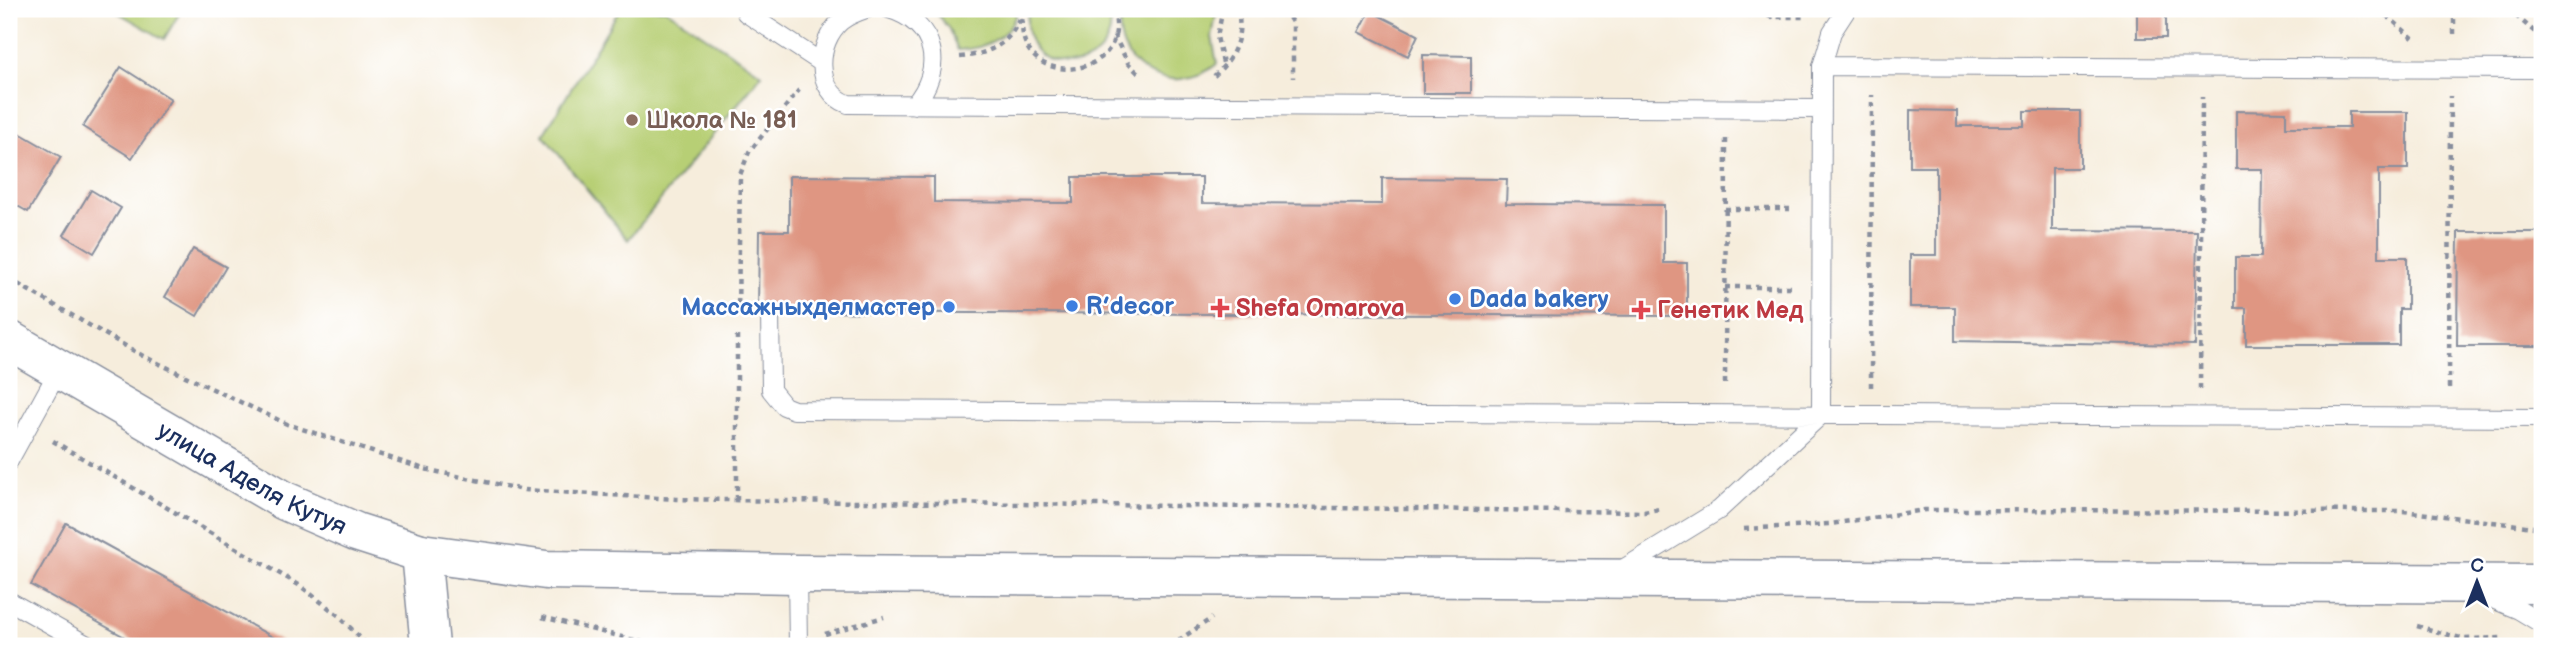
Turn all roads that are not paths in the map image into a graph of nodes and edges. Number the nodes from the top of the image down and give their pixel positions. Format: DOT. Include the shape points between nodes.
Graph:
graph roads {
  1 [pos="866,9"];
  2 [pos="889,9"];
  3 [pos="745,10"];
  4 [pos="1843,13"];
  5 [pos="822,63"];
  6 [pos="1822,66"];
  7 [pos="2542,69"];
  8 [pos="914,105"];
  9 [pos="1822,109"];
  10 [pos="770,312"];
  11 [pos="9,340"];
  12 [pos="60,368"];
  13 [pos="1821,415"];
  14 [pos="2542,418"];
  15 [pos="9,461"];
  16 [pos="421,552"];
  17 [pos="797,574"];
  18 [pos="1606,579"];
  19 [pos="2458,583"];
  20 [pos="2542,584"];
  21 [pos="9,601"];
  22 [pos="2542,624"];
  23 [pos="89,646"];
  24 [pos="430,646"];
  25 [pos="798,646"];
  1 -- 5 [label="lane" via="841,21 831,33"];
  2 -- 8 [label="lane" via="914,21 931,47 931,79"];
  3 -- 5 [label="lane"];
  4 -- 6 [label="lane"];
  5 -- 8 [label="lane" via="824,78 839,101"];
  6 -- 7 [label="lane"];
  6 -- 9 [label="lane"];
  8 -- 9 [label="lane"];
  9 -- 13 [label="lane"];
  10 -- 13 [label="lane" via="771,390 784,406 794,410"];
  11 -- 12 [label="main road, улица Аделя Кутуя"];
  12 -- 15 [label="lane"];
  12 -- 16 [label="main road, улица Аделя Кутуя" via="285,501 356,532"];
  13 -- 14 [label="lane"];
  13 -- 18 [label="lane" via="1719,510"];
  16 -- 17 [label="main road, улица Аделя Кутуя" via="547,570"];
  16 -- 24 [label="main road"];
  17 -- 18 [label="main road, улица Аделя Кутуя"];
  17 -- 25 [label="lane"];
  18 -- 19 [label="main road, улица Аделя Кутуя"];
  19 -- 20 [label="main road, улица Аделя Кутуя"];
  19 -- 22 [label="lane"];
  21 -- 23 [label="lane"];
}
